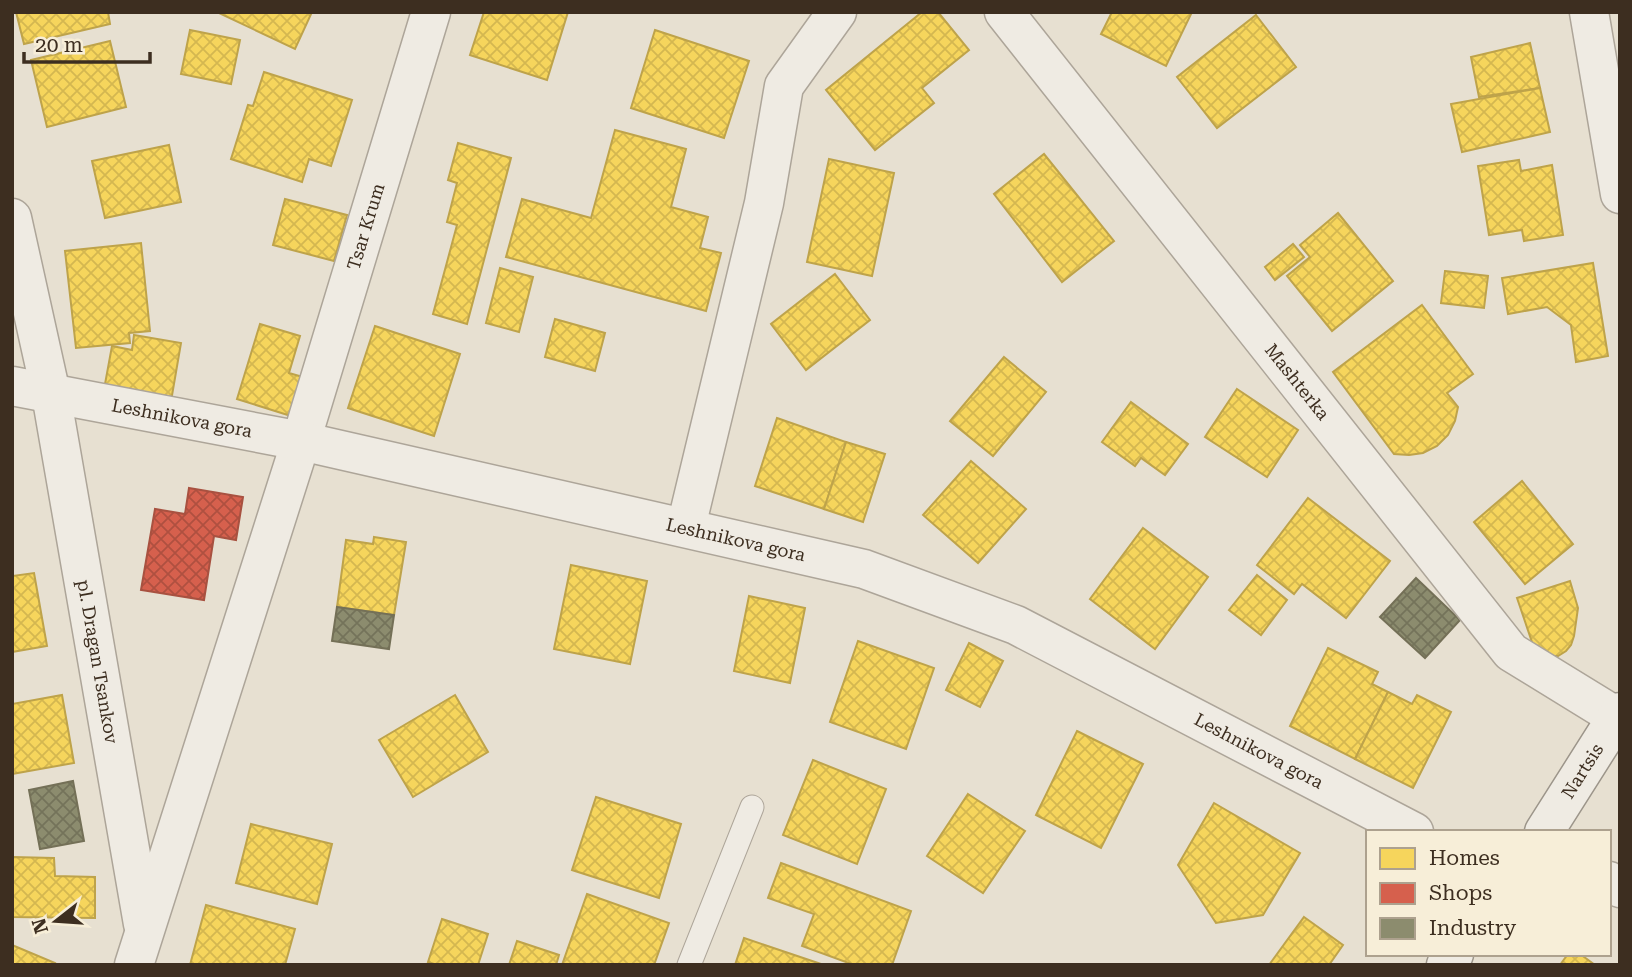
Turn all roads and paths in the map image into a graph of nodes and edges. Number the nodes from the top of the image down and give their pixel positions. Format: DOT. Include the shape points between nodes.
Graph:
graph roads {
  1 [pos="431,12"];
  2 [pos="837,12"];
  3 [pos="1004,12"];
  4 [pos="1590,12"];
  5 [pos="1620,194"];
  6 [pos="12,218"];
  7 [pos="12,386"];
  8 [pos="51,394"];
  9 [pos="301,441"];
  10 [pos="687,527"];
  11 [pos="1619,716"];
  12 [pos="752,807"];
  13 [pos="1410,830"];
  14 [pos="1545,830"];
  15 [pos="139,947"];
  16 [pos="689,965"];
  1 -- 9 [label="street, Tsar Krum"];
  2 -- 10 [label="street" via="784,86 764,203"];
  3 -- 11 [label="street, Mashterka" via="1511,652"];
  4 -- 5 [label="street"];
  6 -- 8 [label="street, pl. Dragan Tsankov"];
  7 -- 8 [label="street, Leshnikova gora"];
  8 -- 9 [label="street, Leshnikova gora"];
  8 -- 15 [label="street, pl. Dragan Tsankov"];
  9 -- 10 [label="street, Leshnikova gora"];
  9 -- 15 [label="street, pl. Dragan Tsankov"];
  10 -- 13 [label="street, Leshnikova gora" via="864,569 1016,625"];
  11 -- 14 [label="street, Nartsis"];
  12 -- 16 [label="lane"];
}
